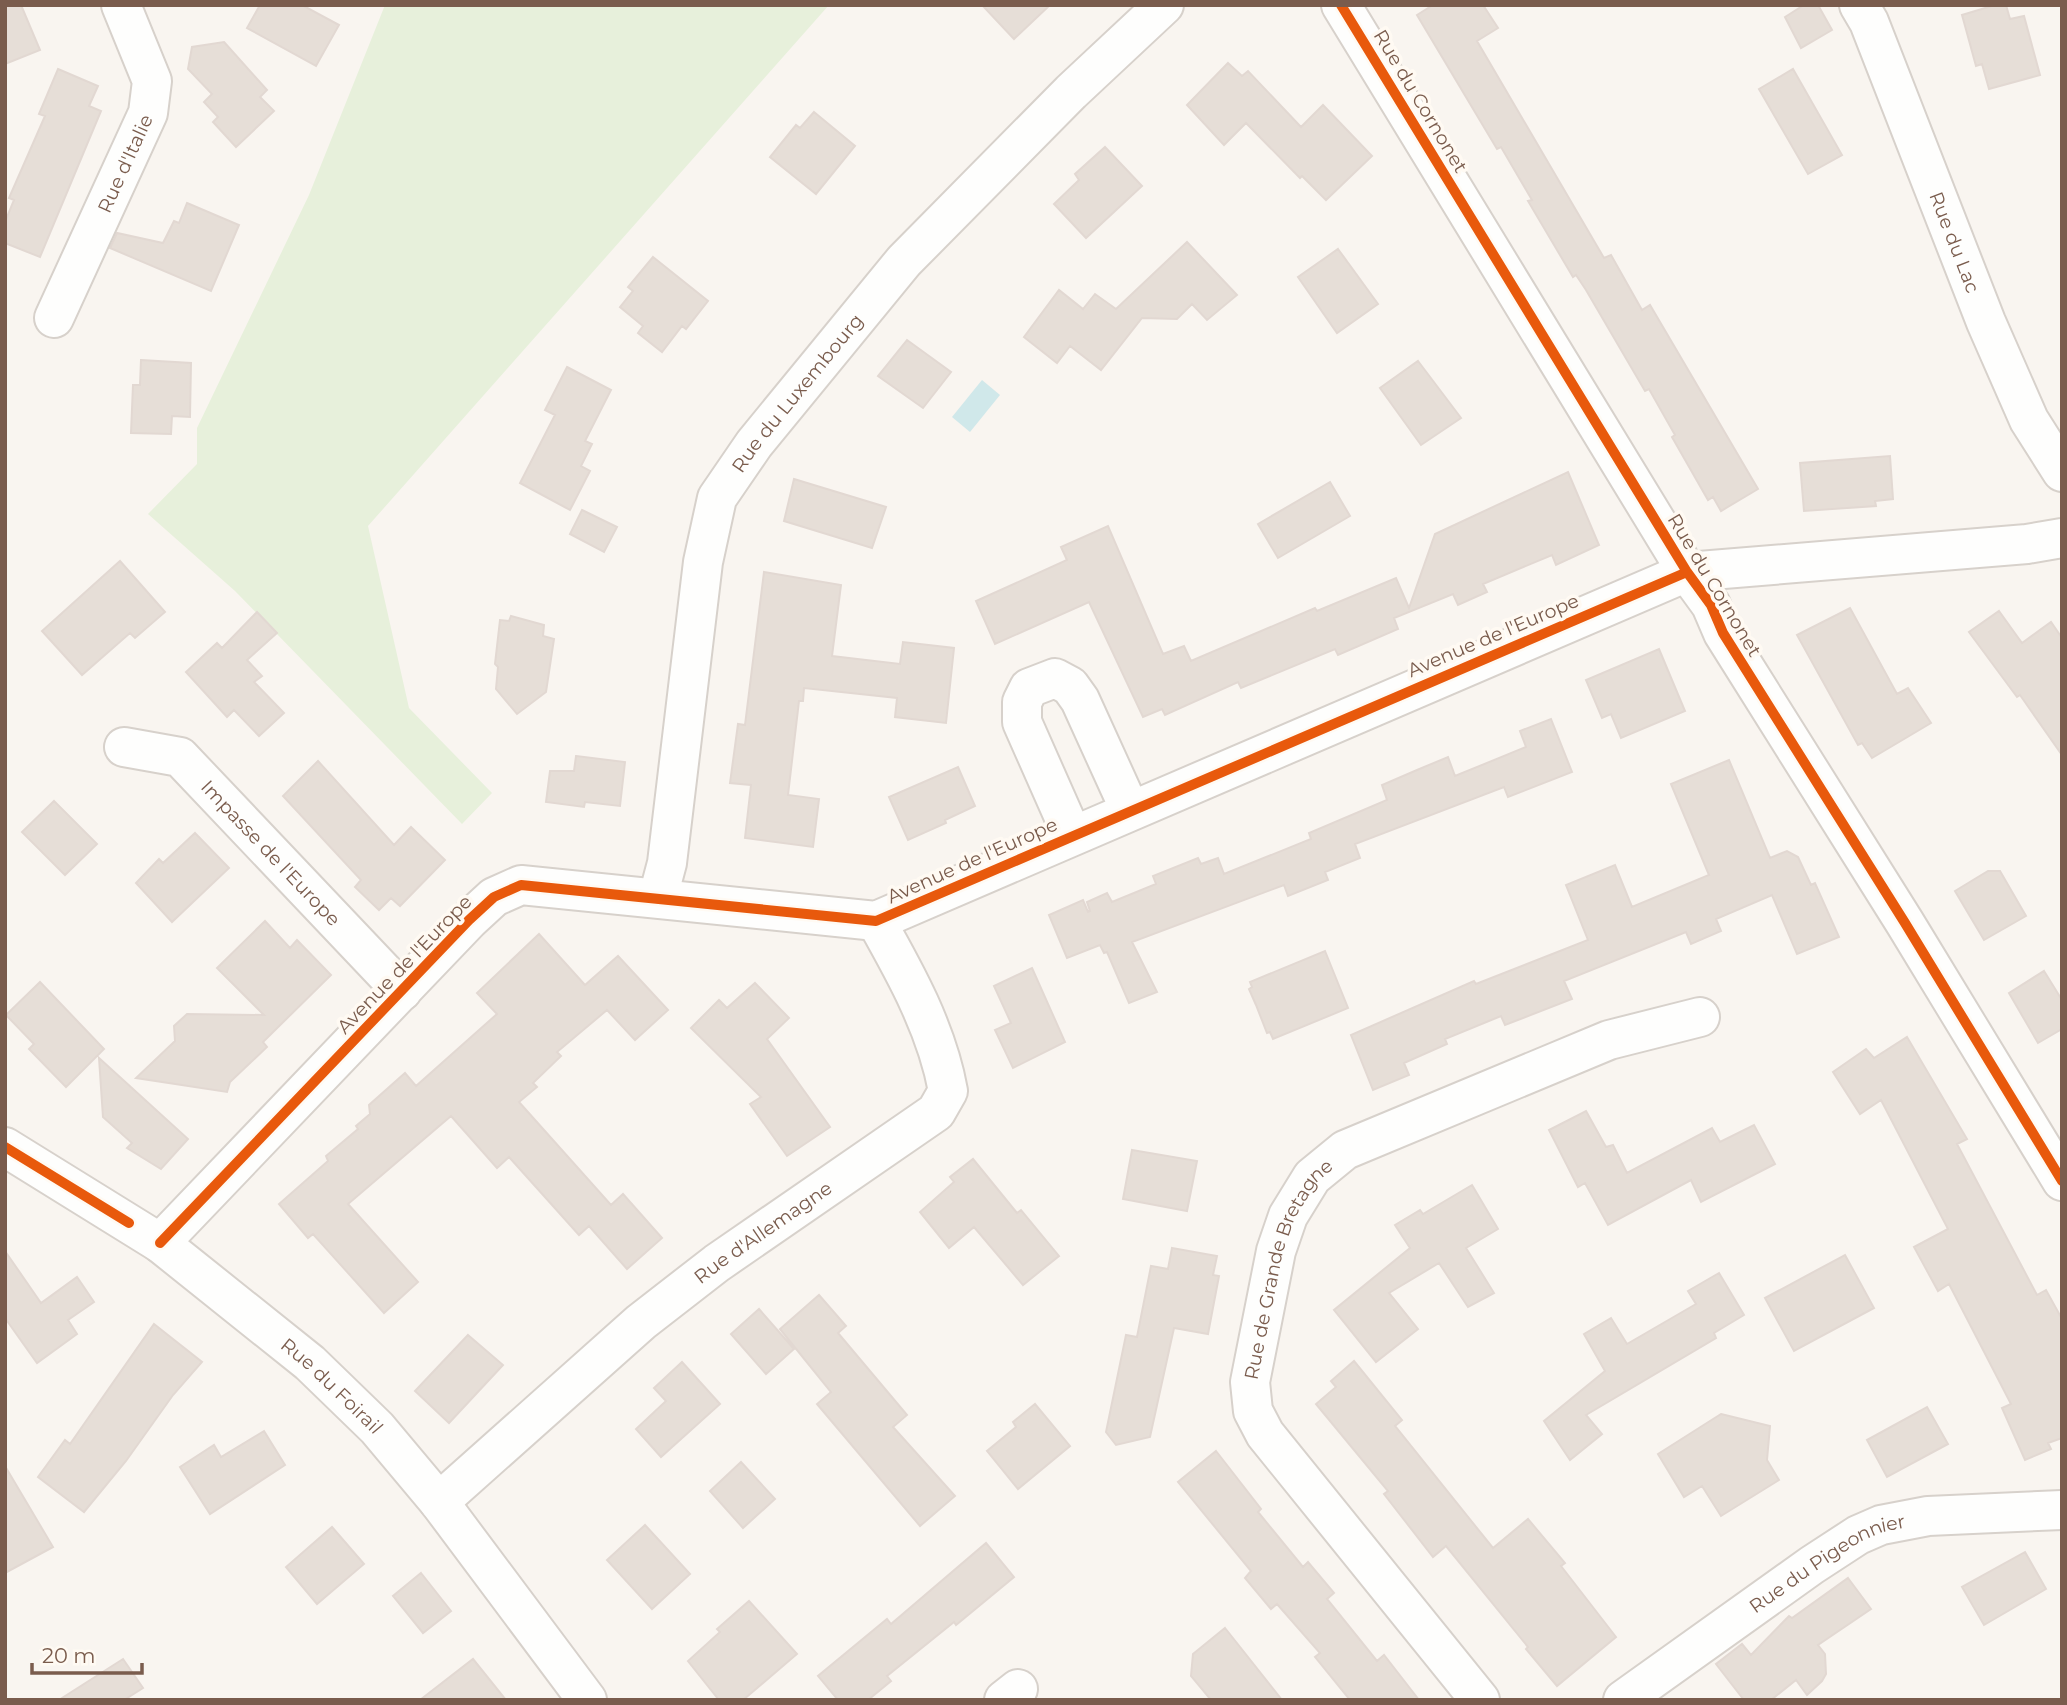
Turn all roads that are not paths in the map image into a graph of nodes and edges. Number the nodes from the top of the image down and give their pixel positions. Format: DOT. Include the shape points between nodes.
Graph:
graph roads {
  1 [pos="121,5"];
  2 [pos="1164,5"];
  3 [pos="1341,5"];
  4 [pos="1860,5"];
  5 [pos="54,318"];
  6 [pos="2062,472"];
  7 [pos="2062,538"];
  8 [pos="1687,572"];
  9 [pos="124,747"];
  10 [pos="1130,810"];
  11 [pos="1072,835"];
  12 [pos="657,897"];
  13 [pos="876,921"];
  14 [pos="402,991"];
  15 [pos="1700,1017"];
  16 [pos="5,1147"];
  17 [pos="2062,1181"];
  18 [pos="160,1243"];
  19 [pos="439,1502"];
  20 [pos="2062,1510"];
  21 [pos="582,1698"];
  22 [pos="1480,1700"];
  23 [pos="1623,1700"];
  1 -- 5 [label="street, Rue d'Italie" via="152,81 148,113"];
  2 -- 12 [label="street, Rue du Luxembourg" via="904,261 754,444 717,498 703,562 667,863"];
  3 -- 8 [label="street, Rue du Cornonet"];
  4 -- 6 [label="street, Rue du Lac" via="1986,321 2029,420"];
  7 -- 8 [label="street, Avenue de l'Europe"];
  8 -- 10 [label="street, Avenue de l'Europe"];
  8 -- 17 [label="street, Rue du Cornonet"];
  9 -- 14 [label="street, Impasse de l'Europe" via="180,757"];
  10 -- 11 [label="street, Avenue de l'Europe"];
  10 -- 11 [label="street, Avenue de l'Europe" via="1080,700 1069,686 1055,678 1029,688 1022,702 1022,722"];
  11 -- 13 [label="street, Avenue de l'Europe"];
  12 -- 13 [label="street, Avenue de l'Europe"];
  12 -- 14 [label="street, Avenue de l'Europe" via="521,885 494,897"];
  13 -- 19 [label="street, Rue d'Allemagne" via="918,1001 943,1063 948,1091 936,1112 641,1322"];
  14 -- 18 [label="street, Avenue de l'Europe"];
  15 -- 22 [label="street, Rue de Grande Bretagne" via="1609,1040 1345,1150 1312,1177 1288,1216 1276,1251 1250,1382 1253,1411 1265,1434"];
  16 -- 18 [label="street, Rue du Foirail"];
  18 -- 19 [label="street, Rue du Foirail" via="310,1363 377,1429"];
  19 -- 21 [label="street, Rue du Foirail"];
  20 -- 23 [label="street, Rue du Pigeonnier" via="1928,1516 1881,1525 1812,1565"];
}
